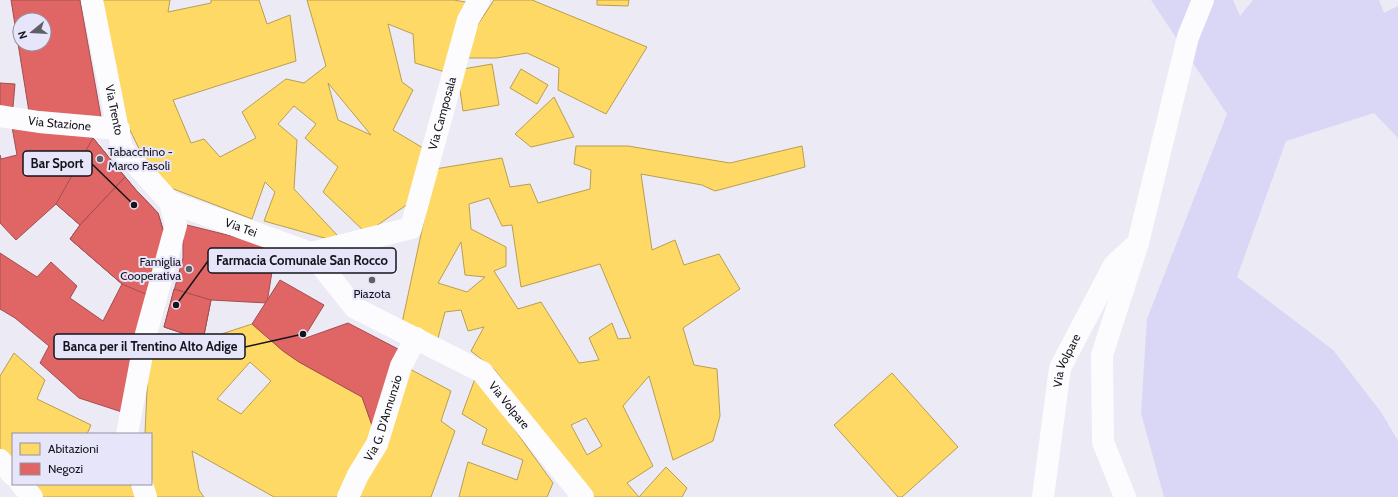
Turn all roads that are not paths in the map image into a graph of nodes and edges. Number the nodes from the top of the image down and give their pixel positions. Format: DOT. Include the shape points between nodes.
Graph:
graph roads {
  1 [pos="92,0"];
  2 [pos="479,0"];
  3 [pos="1203,0"];
  4 [pos="0,116"];
  5 [pos="118,129"];
  6 [pos="170,202"];
  7 [pos="1138,243"];
  8 [pos="311,253"];
  9 [pos="416,338"];
  10 [pos="127,433"];
  11 [pos="0,460"];
  12 [pos="12,474"];
  13 [pos="22,485"];
  14 [pos="142,485"];
  15 [pos="32,497"];
  16 [pos="146,497"];
  17 [pos="348,497"];
  18 [pos="583,497"];
  19 [pos="1043,497"];
  20 [pos="1125,497"];
  1 -- 5 [label="street, Via Trento"];
  2 -- 8 [label="street, Via Camposala" via="468,20 411,228"];
  3 -- 7 [label="street" via="1188,37"];
  4 -- 5 [label="street, Via Stazione"];
  5 -- 6 [label="street, Via Trento" via="122,149"];
  6 -- 8 [label="street, Via Tei"];
  6 -- 10 [label="street" via="176,225 146,334"];
  7 -- 19 [label="street, Via Volpare" via="1114,265 1060,368"];
  7 -- 20 [label="street" via="1102,355 1103,442"];
  8 -- 9 [label="street" via="355,308"];
  9 -- 17 [label="street, Via G. D'Annunzio" via="401,366 377,444"];
  9 -- 18 [label="street, Via Volpare" via="482,372"];
  11 -- 12 [label="street"];
  13 -- 15 [label="street"];
  14 -- 16 [label="street"];
}
